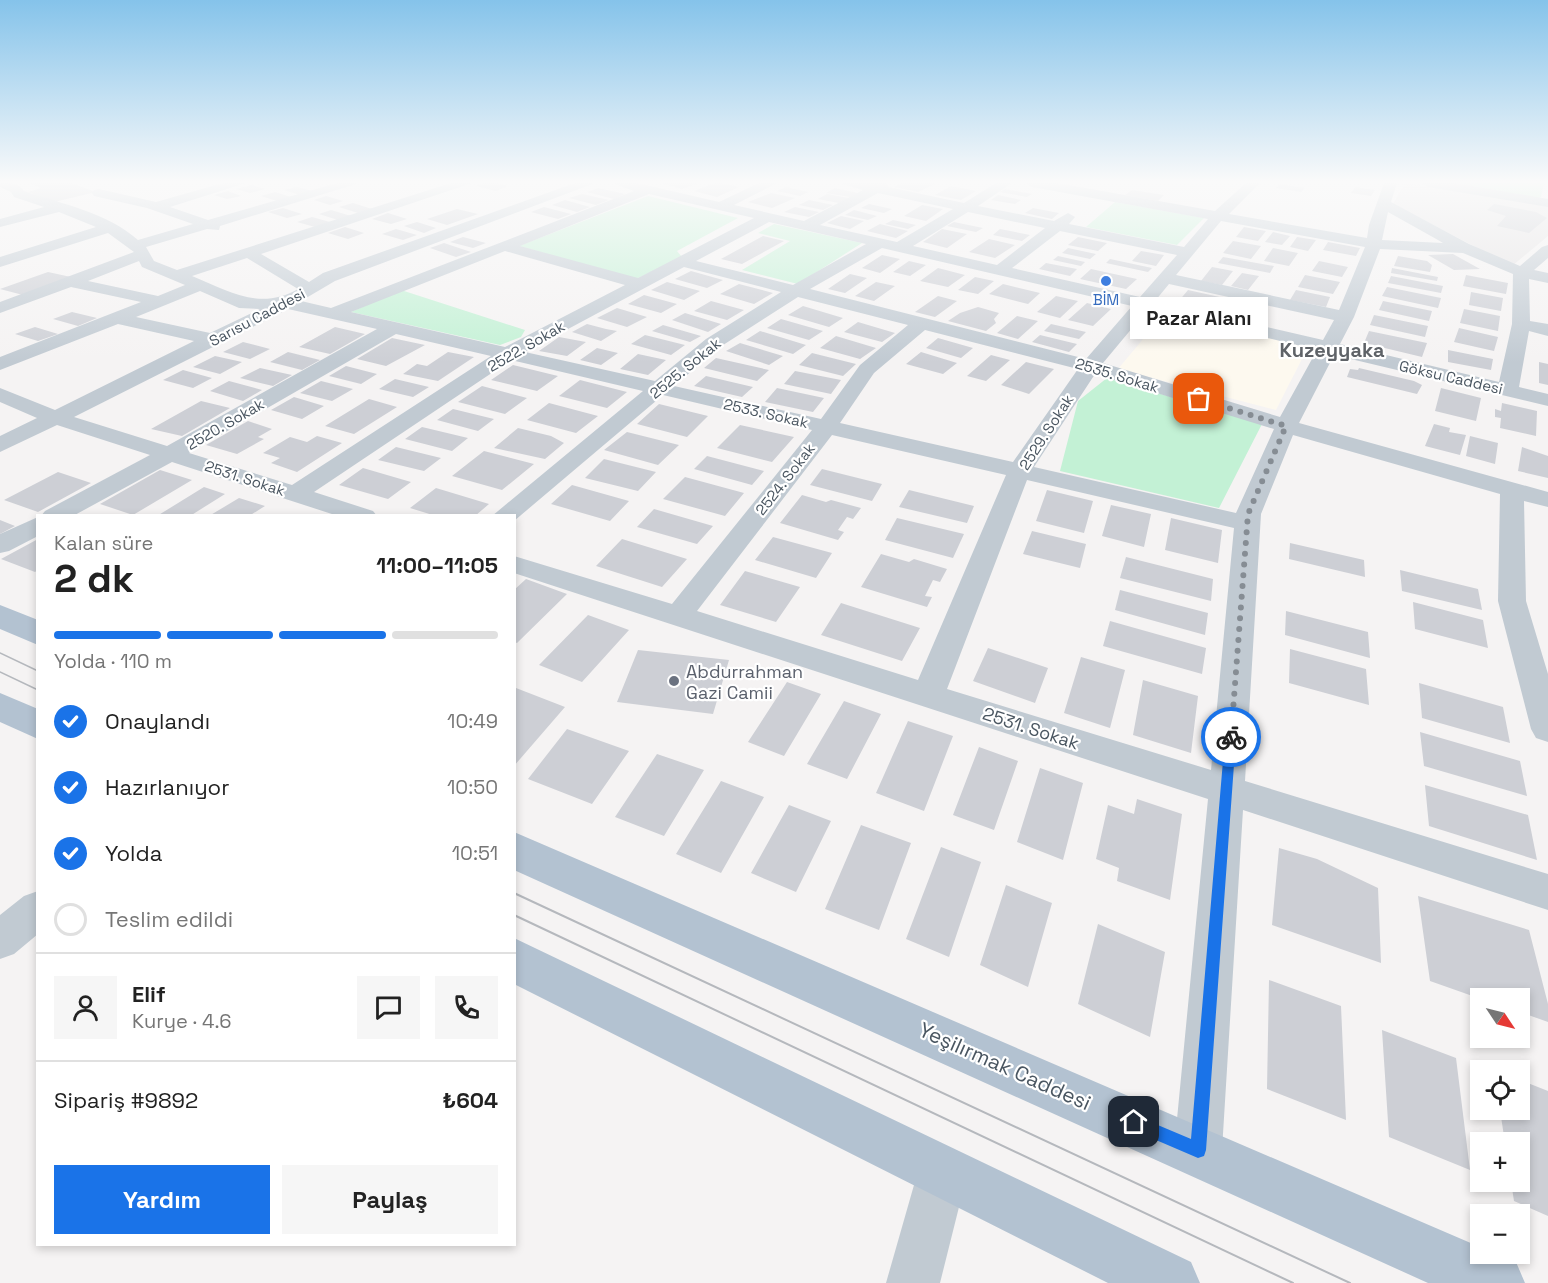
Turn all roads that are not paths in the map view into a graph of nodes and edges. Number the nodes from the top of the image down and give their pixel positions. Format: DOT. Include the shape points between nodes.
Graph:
graph roads {
  1 [pos="22,243"];
  2 [pos="56,243"];
  3 [pos="129,243"];
  4 [pos="160,243"];
  5 [pos="270,243"];
  6 [pos="423,243"];
  7 [pos="512,243"];
  8 [pos="718,243"];
  9 [pos="881,243"];
  10 [pos="894,243"];
  11 [pos="1035,243"];
  12 [pos="1141,243"];
  13 [pos="1193,243"];
  14 [pos="1369,243"];
  15 [pos="1460,243"];
  16 [pos="1374,244"];
  17 [pos="890,245"];
  18 [pos="504,246"];
  19 [pos="42,248"];
  20 [pos="253,248"];
  21 [pos="1469,249"];
  22 [pos="1548,249"];
  23 [pos="140,250"];
  24 [pos="1187,252"];
  25 [pos="24,254"];
  26 [pos="0,262"];
  27 [pos="682,262"];
  28 [pos="1000,270"];
  29 [pos="99,272"];
  30 [pos="1521,273"];
  31 [pos="175,276"];
  32 [pos="1165,278"];
  33 [pos="1548,278"];
  34 [pos="70,282"];
  35 [pos="639,284"];
  36 [pos="198,286"];
  37 [pos="310,289"];
  38 [pos="797,290"];
  39 [pos="159,301"];
  40 [pos="286,303"];
  41 [pos="1143,303"];
  42 [pos="0,308"];
  43 [pos="331,314"];
  44 [pos="1345,316"];
  45 [pos="117,318"];
  46 [pos="922,323"];
  47 [pos="1521,324"];
  48 [pos="393,328"];
  49 [pos="1548,330"];
  50 [pos="214,340"];
  51 [pos="1329,347"];
  52 [pos="507,354"];
  53 [pos="0,363"];
  54 [pos="1090,366"];
  55 [pos="660,389"];
  56 [pos="1508,390"];
  57 [pos="0,394"];
  58 [pos="1548,400"];
  59 [pos="56,418"];
  60 [pos="1286,426"];
  61 [pos="826,427"];
  62 [pos="0,445"];
  63 [pos="171,454"];
  64 [pos="1019,471"];
  65 [pos="1512,490"];
  66 [pos="295,494"];
  67 [pos="1548,500"];
  68 [pos="58,514"];
  69 [pos="358,514"];
  70 [pos="507,514"];
  71 [pos="1247,523"];
  72 [pos="36,526"];
  73 [pos="0,545"];
  74 [pos="516,565"];
  75 [pos="0,616"];
  76 [pos="678,616"];
  77 [pos="36,633"];
  78 [pos="928,695"];
  79 [pos="0,706"];
  80 [pos="36,724"];
  81 [pos="1548,729"];
  82 [pos="1227,790"];
  83 [pos="516,851"];
  84 [pos="1548,892"];
  85 [pos="36,911"];
  86 [pos="0,940"];
  87 [pos="516,961"];
  88 [pos="1198,1150"];
  89 [pos="943,1171"];
  90 [pos="913,1283"];
  91 [pos="1170,1283"];
  92 [pos="1495,1283"];
  1 -- 19 [label="street"];
  2 -- 19 [label="street"];
  3 -- 23 [label="street"];
  4 -- 23 [label="street"];
  5 -- 20 [label="street"];
  6 -- 37 [label="street, Sarısu Caddesi" via="329,277"];
  7 -- 18 [label="street"];
  8 -- 27 [label="street, 2522. Sokak"];
  9 -- 17 [label="street, Göksu Caddesi"];
  10 -- 17 [label="street, 2525. Sokak"];
  11 -- 28 [label="street"];
  12 -- 24 [label="street"];
  13 -- 24 [label="street, 2529. Sokak"];
  14 -- 16 [label="street"];
  15 -- 21 [label="street"];
  16 -- 21 [label="street"];
  16 -- 44 [label="street"];
  17 -- 28 [label="street, Göksu Caddesi"];
  17 -- 38 [label="street, 2525. Sokak"];
  18 -- 35 [label="street"];
  18 -- 43 [label="street"];
  19 -- 25 [label="street"];
  20 -- 31 [label="street"];
  20 -- 37 [label="street"];
  21 -- 30 [label="street"];
  22 -- 30 [label="street"];
  23 -- 29 [label="street"];
  23 -- 31 [label="street" via="148,264"];
  24 -- 32 [label="street, 2529. Sokak"];
  25 -- 26 [label="street"];
  25 -- 29 [label="street"];
  27 -- 35 [label="street, 2522. Sokak"];
  27 -- 38 [label="street, 2535. Sokak"];
  28 -- 41 [label="street, Göksu Caddesi"];
  29 -- 34 [label="street"];
  30 -- 33 [label="street"];
  30 -- 47 [label="street"];
  31 -- 36 [label="street"];
  32 -- 41 [label="street, 2529. Sokak"];
  32 -- 44 [label="street"];
  34 -- 39 [label="street"];
  34 -- 42 [label="street"];
  35 -- 52 [label="street, 2522. Sokak"];
  36 -- 39 [label="street"];
  36 -- 40 [label="street" via="245,304"];
  37 -- 40 [label="street, Sarısu Caddesi"];
  38 -- 46 [label="street, 2535. Sokak"];
  38 -- 55 [label="street, 2525. Sokak" via="713,343"];
  39 -- 45 [label="street"];
  40 -- 43 [label="street, 2533. Sokak"];
  40 -- 50 [label="street, Sarısu Caddesi"];
  41 -- 51 [label="street, Göksu Caddesi"];
  41 -- 54 [label="street, 2529. Sokak"];
  43 -- 48 [label="street, 2533. Sokak"];
  44 -- 51 [label="street"];
  45 -- 50 [label="street"];
  45 -- 53 [label="street"];
  46 -- 54 [label="street, 2535. Sokak"];
  46 -- 61 [label="street, 2524. Sokak" via="867,369"];
  47 -- 49 [label="street"];
  47 -- 56 [label="street"];
  48 -- 52 [label="street, 2533. Sokak"];
  48 -- 63 [label="street, 2520. Sokak"];
  50 -- 59 [label="street, Sarısu Caddesi"];
  51 -- 56 [label="street, Göksu Caddesi"];
  51 -- 60 [label="street"];
  52 -- 55 [label="street, 2533. Sokak"];
  52 -- 66 [label="street, 2522. Sokak"];
  54 -- 60 [label="street, 2535. Sokak"];
  54 -- 64 [label="street, 2529. Sokak"];
  55 -- 61 [label="street, 2533. Sokak"];
  55 -- 70 [label="street, 2525. Sokak"];
  56 -- 58 [label="street, Göksu Caddesi"];
  57 -- 59 [label="street, 2531. Sokak"];
  59 -- 62 [label="street, Sarısu Caddesi"];
  59 -- 63 [label="street, 2531. Sokak"];
  60 -- 65 [label="street, 2535. Sokak"];
  60 -- 71 [label="street"];
  61 -- 64 [label="street, 2533. Sokak"];
  61 -- 76 [label="street, 2524. Sokak"];
  63 -- 66 [label="street, 2531. Sokak"];
  63 -- 68 [label="street, 2520. Sokak"];
  64 -- 71 [label="street, 2533. Sokak"];
  64 -- 78 [label="street, 2529. Sokak"];
  65 -- 67 [label="street, 2535. Sokak"];
  65 -- 81 [label="street" via="1512,601"];
  66 -- 69 [label="street, 2531. Sokak"];
  71 -- 82 [label="street"];
  72 -- 73 [label="street"];
  74 -- 76 [label="street, 2531. Sokak"];
  75 -- 77 [label="main road"];
  76 -- 78 [label="street, 2531. Sokak"];
  78 -- 82 [label="street, 2531. Sokak"];
  79 -- 80 [label="main road"];
  82 -- 84 [label="street, 2531. Sokak"];
  82 -- 88 [label="street"];
  83 -- 88 [label="main road, Yeşilırmak Caddesi"];
  85 -- 86 [label="street"];
  87 -- 89 [label="main road"];
  88 -- 92 [label="main road, Yeşilırmak Caddesi"];
  89 -- 90 [label="street"];
  89 -- 91 [label="main road"];
}
